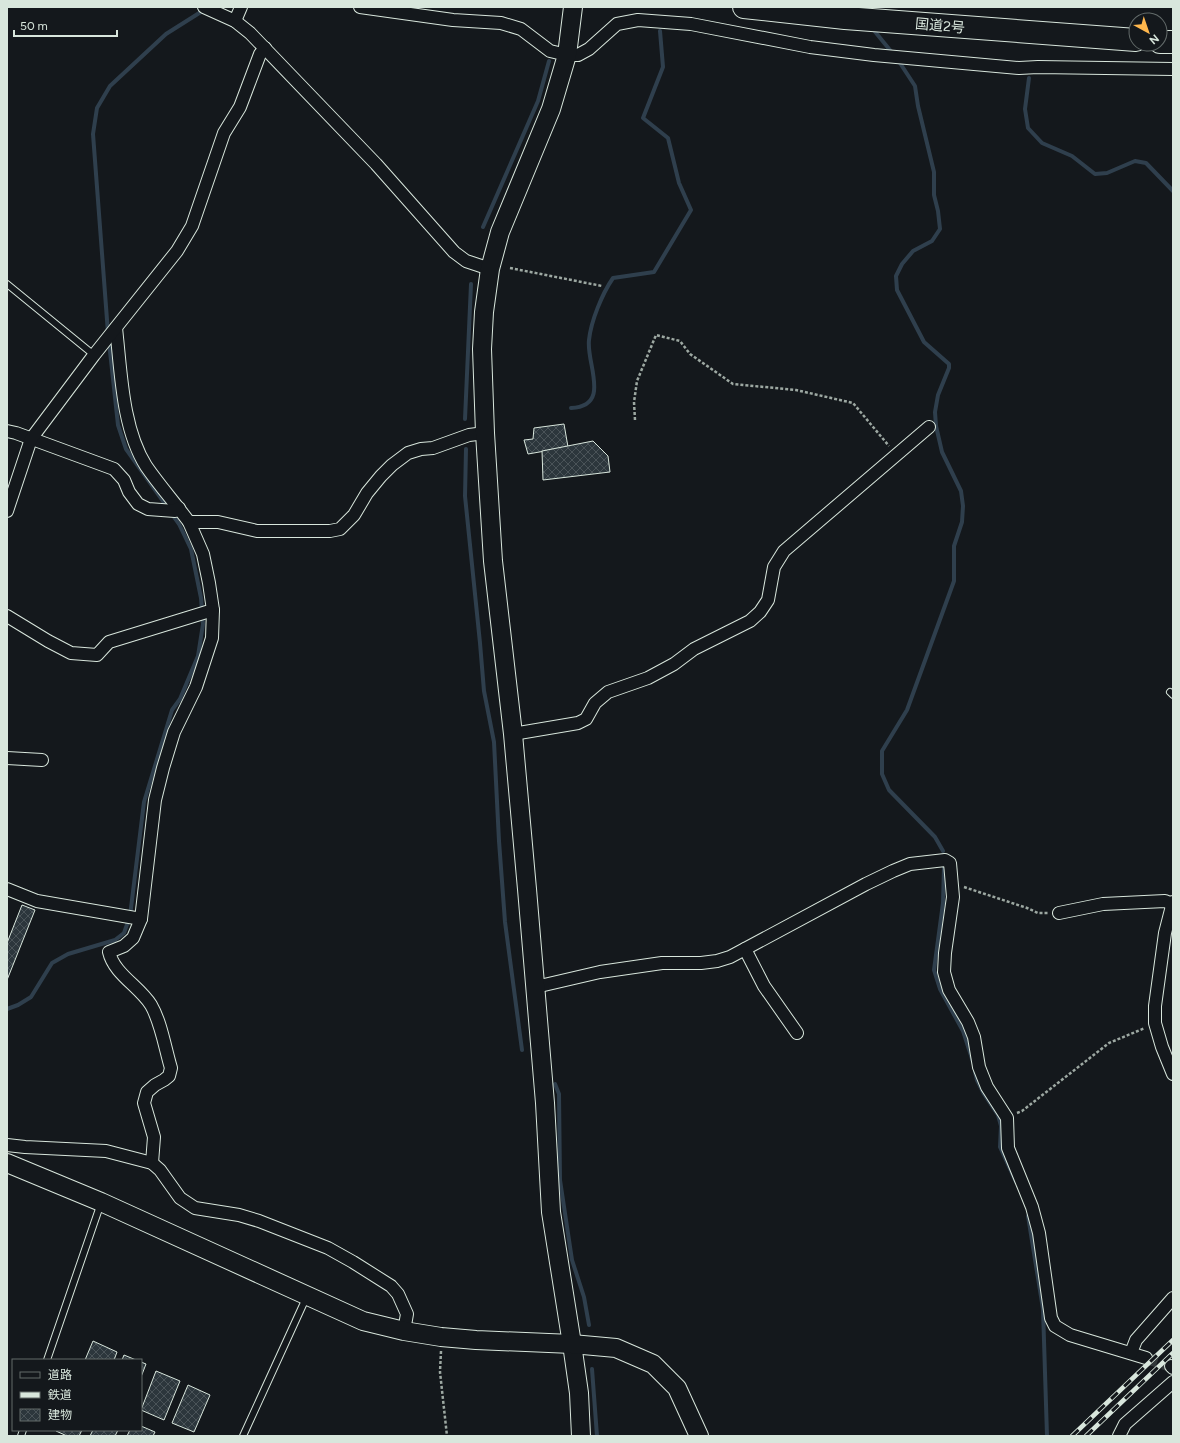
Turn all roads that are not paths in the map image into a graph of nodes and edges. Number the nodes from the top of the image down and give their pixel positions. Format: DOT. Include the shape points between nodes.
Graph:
graph roads {
  1 [pos="241,7"];
  2 [pos="360,7"];
  3 [pos="573,7"];
  4 [pos="744,7"];
  5 [pos="208,9"];
  6 [pos="235,22"];
  7 [pos="1128,39"];
  8 [pos="265,48"];
  9 [pos="567,55"];
  10 [pos="1173,69"];
  11 [pos="490,269"];
  12 [pos="7,284"];
  13 [pos="116,328"];
  14 [pos="94,355"];
  15 [pos="929,427"];
  16 [pos="7,432"];
  17 [pos="485,433"];
  18 [pos="31,439"];
  19 [pos="179,508"];
  20 [pos="7,511"];
  21 [pos="190,522"];
  22 [pos="213,610"];
  23 [pos="7,616"];
  24 [pos="513,734"];
  25 [pos="7,758"];
  26 [pos="42,760"];
  27 [pos="7,889"];
  28 [pos="1173,903"];
  29 [pos="1059,912"];
  30 [pos="141,919"];
  31 [pos="745,949"];
  32 [pos="535,986"];
  33 [pos="798,1033"];
  34 [pos="1173,1074"];
  35 [pos="7,1145"];
  36 [pos="7,1163"];
  37 [pos="152,1163"];
  38 [pos="102,1202"];
  39 [pos="307,1295"];
  40 [pos="1173,1298"];
  41 [pos="404,1331"];
  42 [pos="572,1344"];
  43 [pos="1131,1353"];
  44 [pos="1146,1358"];
  45 [pos="47,1359"];
  46 [pos="1173,1382"];
  47 [pos="243,1436"];
  48 [pos="581,1436"];
  49 [pos="699,1436"];
  50 [pos="1119,1436"];
  1 -- 6 [label="street"];
  2 -- 9 [label="street" via="453,20 501,22 521,29 550,51"];
  3 -- 9 [label="street"];
  4 -- 7 [label="highway, 国道2号" via="888,22"];
  5 -- 6 [label="street"];
  6 -- 8 [label="street"];
  8 -- 11 [label="street" via="376,164 454,252 466,261"];
  8 -- 13 [label="street" via="260,54 240,107 224,133 192,226 177,251"];
  9 -- 10 [label="street" via="578,55 617,24 638,20 691,24 810,47 874,55 1019,68"];
  9 -- 11 [label="street" via="551,109 500,232"];
  11 -- 17 [label="street" via="482,349"];
  12 -- 14 [label="lane"];
  13 -- 14 [label="street"];
  13 -- 19 [label="street" via="128,422 146,465"];
  14 -- 18 [label="street"];
  15 -- 24 [label="street" via="784,551 774,567 768,600 750,621 694,649 674,664 648,678 608,692 595,703 586,719 578,723"];
  16 -- 18 [label="street"];
  17 -- 21 [label="street" via="469,435 433,448 408,453 392,464 381,476 354,515 340,529 257,531 218,522"];
  17 -- 24 [label="street" via="494,561"];
  18 -- 19 [label="street" via="114,469 124,480 138,504 148,509"];
  18 -- 20 [label="street"];
  19 -- 21 [label="street"];
  21 -- 22 [label="street" via="203,554"];
  22 -- 23 [label="street" via="109,642 97,655 71,653"];
  22 -- 30 [label="street" via="212,638 196,687 174,732 155,800"];
  24 -- 32 [label="street"];
  25 -- 26 [label="street"];
  27 -- 30 [label="street" via="37,901"];
  28 -- 29 [label="street" via="1165,901 1103,904"];
  28 -- 34 [label="street" via="1164,941 1155,1006 1155,1023"];
  30 -- 37 [label="street" via="133,938 124,946 109,952 116,967 151,1005 170,1068 169,1076 146,1092 144,1102 154,1137"];
  31 -- 32 [label="street" via="717,961 662,963 600,972"];
  31 -- 33 [label="street" via="764,986"];
  31 -- 43 [label="street" via="866,884 910,864 945,860 950,863 953,897 944,972 949,990 974,1037 979,1067 987,1087 1007,1118 1008,1148 1032,1207 1039,1233 1051,1318 1055,1326 1070,1335"];
  32 -- 42 [label="street" via="551,1212"];
  35 -- 37 [label="street" via="106,1151"];
  36 -- 38 [label="street"];
  37 -- 41 [label="street" via="180,1198 195,1208 239,1215 328,1248 391,1286 398,1294 407,1314"];
  38 -- 39 [label="street"];
  38 -- 45 [label="lane"];
  39 -- 41 [label="street" via="363,1321"];
  39 -- 47 [label="lane"];
  40 -- 43 [label="street" via="1136,1340"];
  41 -- 42 [label="street" via="476,1340"];
  42 -- 48 [label="street"];
  42 -- 49 [label="street" via="616,1348 653,1364 677,1388"];
  43 -- 44 [label="street"];
  46 -- 50 [label="street" via="1125,1424"];
}
